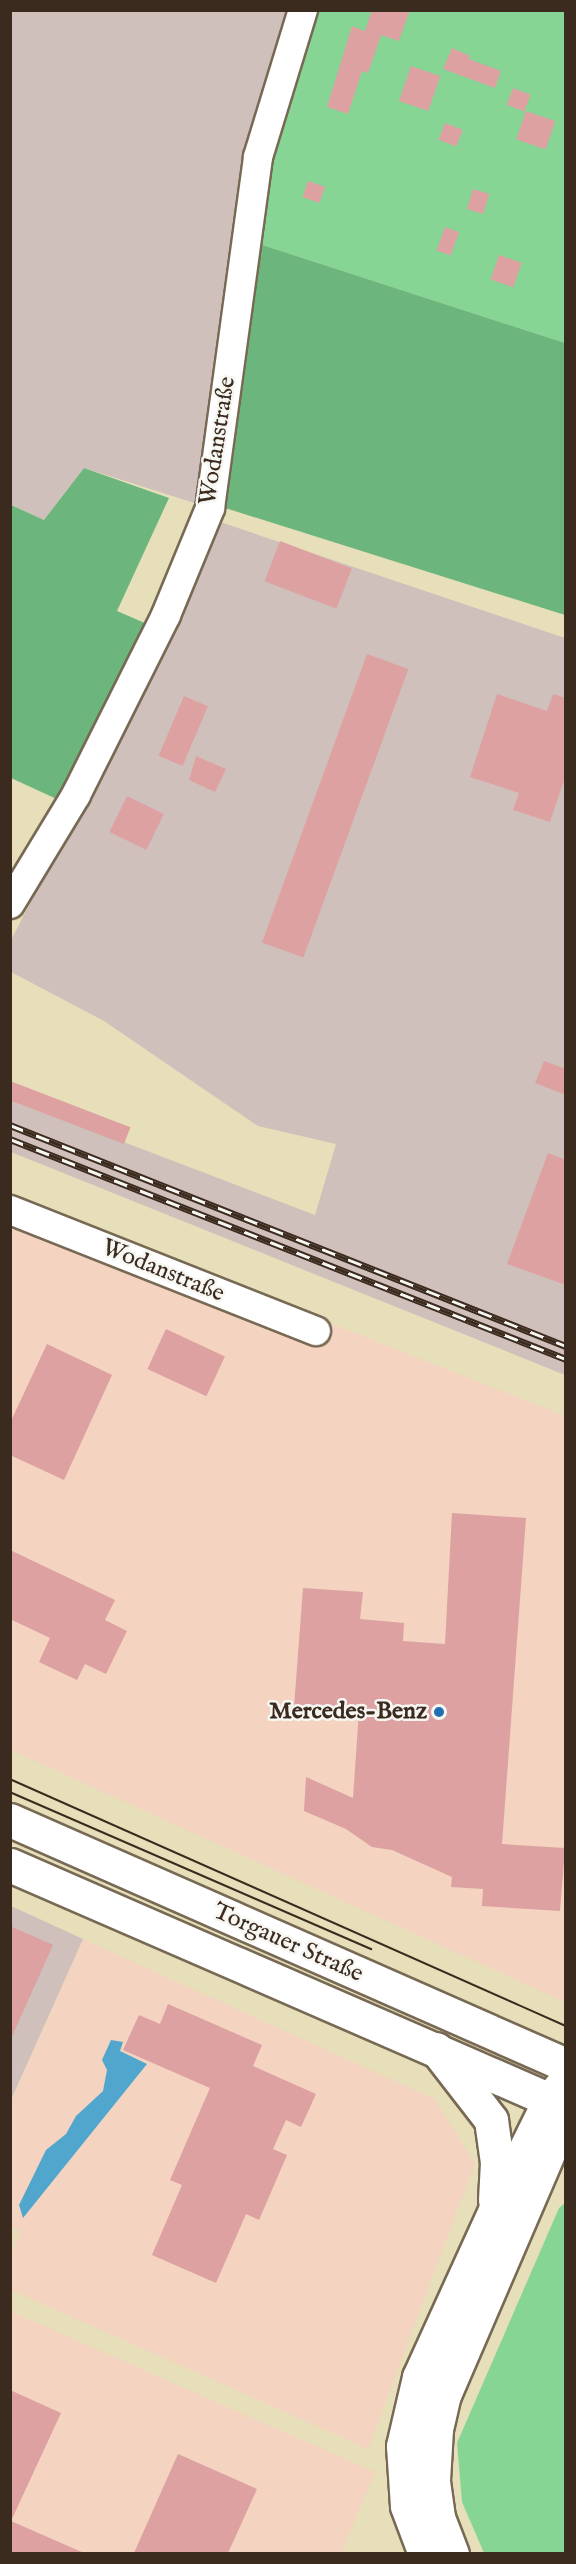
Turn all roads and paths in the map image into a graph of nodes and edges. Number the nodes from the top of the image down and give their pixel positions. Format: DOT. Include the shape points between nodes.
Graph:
graph roads {
  1 [pos="303,10"];
  2 [pos="10,904"];
  3 [pos="10,1209"];
  4 [pos="316,1331"];
  5 [pos="10,1820"];
  6 [pos="10,1865"];
  7 [pos="436,2049"];
  8 [pos="566,2065"];
  9 [pos="562,2100"];
  10 [pos="566,2177"];
  11 [pos="508,2213"];
  12 [pos="425,2553"];
  13 [pos="452,2553"];
  1 -- 2 [label="street, Wodanstraße" via="258,157 210,508 166,615 76,795"];
  3 -- 4 [label="street, Wodanstraße"];
  5 -- 8 [label="main road, Torgauer Straße"];
  6 -- 7 [label="main road, Torgauer Straße"];
  7 -- 9 [label="main road, Torgauer Straße"];
  7 -- 11 [label="main road" via="481,2102 495,2131"];
  9 -- 11 [label="main road"];
  10 -- 11 [label="main road"];
  11 -- 12 [label="main road" via="419,2377 403,2446 407,2506"];
  11 -- 13 [label="main road" via="436,2429 433,2480 438,2517"];
}
